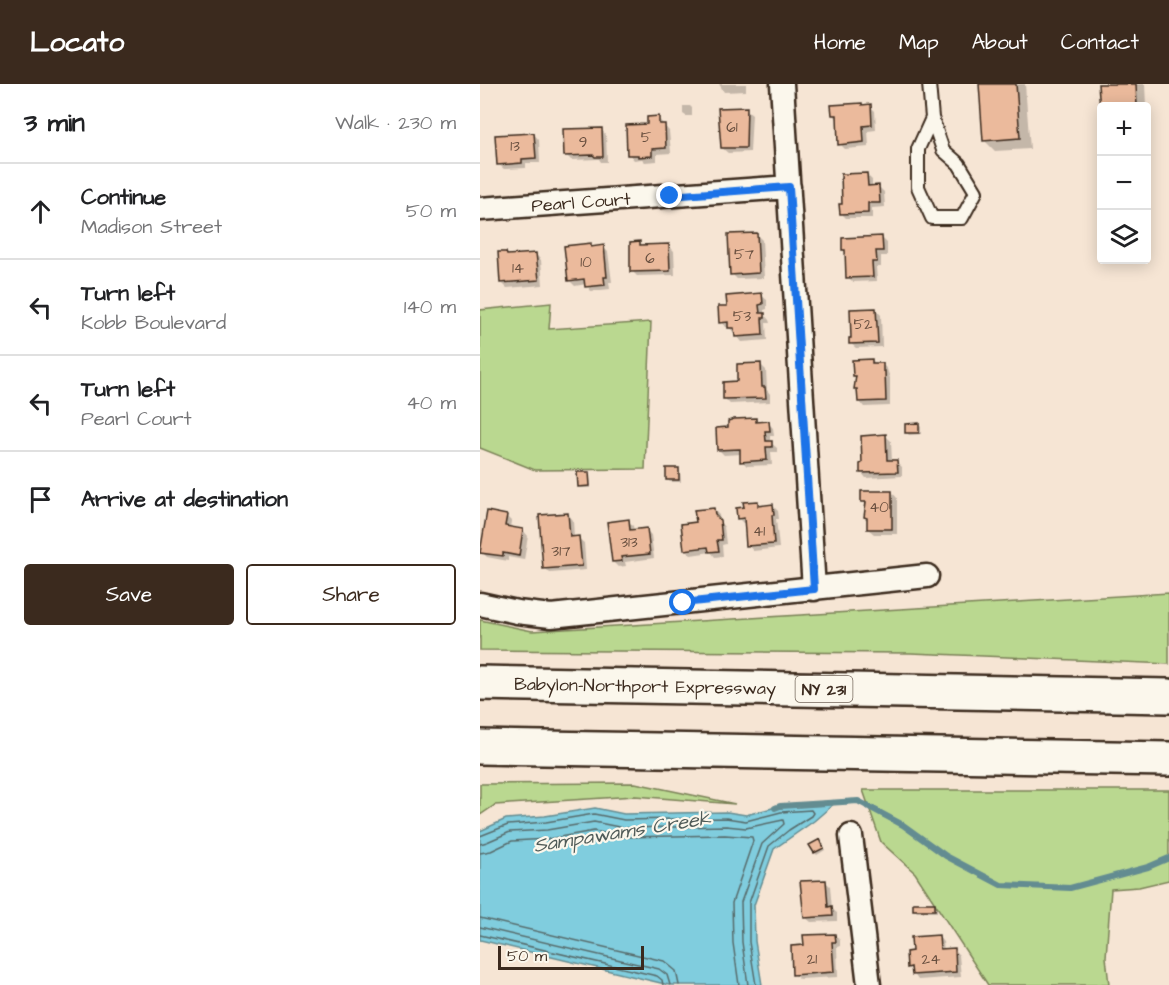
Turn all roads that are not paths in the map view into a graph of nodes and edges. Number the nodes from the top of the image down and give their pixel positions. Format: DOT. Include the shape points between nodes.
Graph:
graph roads {
  1 [pos="782,84"];
  2 [pos="929,84"];
  3 [pos="932,118"];
  4 [pos="789,187"];
  5 [pos="480,209"];
  6 [pos="927,576"];
  7 [pos="814,589"];
  8 [pos="480,604"];
  9 [pos="480,683"];
  10 [pos="1169,696"];
  11 [pos="480,747"];
  12 [pos="1169,759"];
  13 [pos="851,836"];
  14 [pos="869,985"];
  1 -- 4 [label="street"];
  2 -- 3 [label="lane"];
  3 -- 3 [label="lane" via="918,149 918,187 932,218 962,218 976,192 959,164 942,150"];
  4 -- 5 [label="street, Pearl Court"];
  4 -- 7 [label="street"];
  6 -- 7 [label="street"];
  7 -- 8 [label="street" via="551,616"];
  9 -- 10 [label="main road, Babylon-Northport Expressway / NY 231"];
  11 -- 12 [label="main road"];
  13 -- 14 [label="street"];
}
